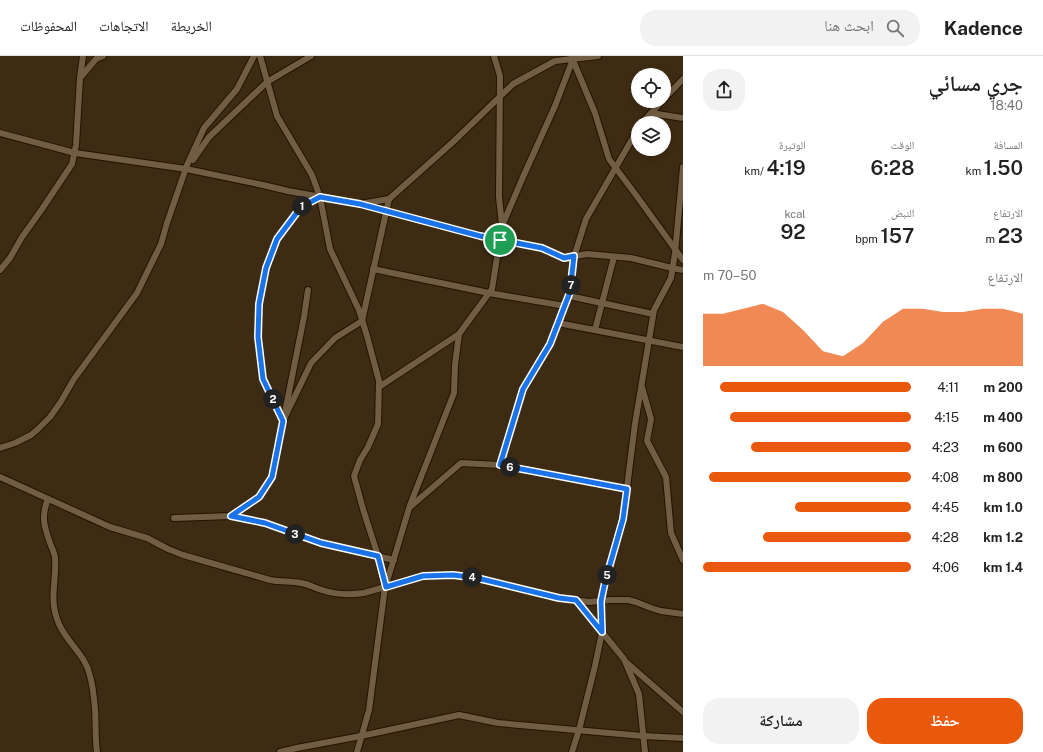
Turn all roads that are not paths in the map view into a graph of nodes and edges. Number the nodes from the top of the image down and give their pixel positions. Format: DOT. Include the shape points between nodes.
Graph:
graph roads {
  1 [pos="83,56"];
  2 [pos="103,56"];
  3 [pos="254,56"];
  4 [pos="260,56"];
  5 [pos="310,56"];
  6 [pos="494,56"];
  7 [pos="598,56"];
  8 [pos="572,57"];
  9 [pos="557,58"];
  10 [pos="80,78"];
  11 [pos="683,79"];
  12 [pos="267,82"];
  13 [pos="671,92"];
  14 [pos="499,97"];
  15 [pos="656,108"];
  16 [pos="651,113"];
  17 [pos="648,116"];
  18 [pos="683,118"];
  19 [pos="0,133"];
  20 [pos="631,141"];
  21 [pos="75,153"];
  22 [pos="683,167"];
  23 [pos="616,168"];
  24 [pos="186,169"];
  25 [pos="320,197"];
  26 [pos="389,199"];
  27 [pos="360,204"];
  28 [pos="386,211"];
  29 [pos="502,226"];
  30 [pos="680,233"];
  31 [pos="500,240"];
  32 [pos="675,248"];
  33 [pos="574,256"];
  34 [pos="614,257"];
  35 [pos="683,260"];
  36 [pos="672,268"];
  37 [pos="373,269"];
  38 [pos="0,270"];
  39 [pos="683,270"];
  40 [pos="308,290"];
  41 [pos="489,293"];
  42 [pos="569,296"];
  43 [pos="602,303"];
  44 [pos="565,306"];
  45 [pos="654,314"];
  46 [pos="362,321"];
  47 [pos="558,323"];
  48 [pos="595,330"];
  49 [pos="458,334"];
  50 [pos="649,341"];
  51 [pos="683,347"];
  52 [pos="642,386"];
  53 [pos="379,387"];
  54 [pos="283,421"];
  55 [pos="0,448"];
  56 [pos="500,465"];
  57 [pos="0,477"];
  58 [pos="627,489"];
  59 [pos="48,499"];
  60 [pos="410,507"];
  61 [pos="231,516"];
  62 [pos="174,518"];
  63 [pos="378,556"];
  64 [pos="394,560"];
  65 [pos="683,560"];
  66 [pos="386,587"];
  67 [pos="576,600"];
  68 [pos="601,601"];
  69 [pos="683,614"];
  70 [pos="602,632"];
  71 [pos="624,659"];
  72 [pos="683,712"];
  73 [pos="579,730"];
  74 [pos="361,736"];
  75 [pos="643,736"];
  76 [pos="683,738"];
  77 [pos="97,752"];
  78 [pos="280,752"];
  79 [pos="357,752"];
  80 [pos="572,752"];
  81 [pos="644,752"];
  1 -- 10 [label="street"];
  2 -- 10 [label="street" via="96,59"];
  3 -- 24 [label="street" via="237,89 204,128"];
  4 -- 12 [label="street"];
  5 -- 12 [label="street"];
  6 -- 14 [label="street" via="500,76"];
  7 -- 8 [label="street"];
  8 -- 9 [label="street"];
  8 -- 23 [label="street" via="595,113 609,159"];
  8 -- 29 [label="street" via="555,106"];
  9 -- 14 [label="street" via="513,84"];
  10 -- 21 [label="street"];
  11 -- 13 [label="street"];
  12 -- 24 [label="street" via="209,137"];
  12 -- 25 [label="street" via="277,116 312,175"];
  14 -- 26 [label="street"];
  14 -- 29 [label="street" via="499,197"];
  15 -- 16 [label="street"];
  16 -- 17 [label="street"];
  16 -- 18 [label="street"];
  19 -- 21 [label="street"];
  20 -- 23 [label="street"];
  21 -- 24 [label="street"];
  21 -- 38 [label="street" via="72,164"];
  22 -- 30 [label="street"];
  23 -- 32 [label="street"];
  23 -- 33 [label="street" via="586,219"];
  24 -- 25 [label="street"];
  24 -- 55 [label="street" via="161,244 137,293 74,379 50,417 31,434"];
  25 -- 27 [label="street"];
  25 -- 46 [label="street" via="330,249"];
  25 -- 54 [label="street" via="301,207 277,239 266,268 259,304 258,337 263,379"];
  26 -- 27 [label="street"];
  26 -- 28 [label="street"];
  27 -- 28 [label="street"];
  28 -- 31 [label="street"];
  28 -- 37 [label="street"];
  29 -- 31 [label="street"];
  30 -- 32 [label="street"];
  31 -- 33 [label="street" via="542,248 564,258"];
  31 -- 41 [label="street" via="492,289"];
  32 -- 35 [label="street"];
  32 -- 36 [label="street"];
  33 -- 34 [label="street" via="587,254"];
  33 -- 42 [label="street"];
  34 -- 36 [label="street" via="631,258"];
  34 -- 43 [label="street"];
  36 -- 39 [label="street"];
  36 -- 45 [label="street"];
  37 -- 41 [label="street"];
  37 -- 46 [label="street"];
  40 -- 54 [label="street"];
  41 -- 44 [label="street"];
  41 -- 49 [label="street"];
  42 -- 43 [label="street"];
  42 -- 44 [label="street"];
  43 -- 45 [label="street"];
  43 -- 48 [label="street"];
  44 -- 47 [label="street"];
  45 -- 50 [label="street"];
  46 -- 53 [label="street"];
  46 -- 54 [label="street" via="335,338 311,363"];
  47 -- 48 [label="street"];
  47 -- 56 [label="street" via="550,344 523,389"];
  48 -- 50 [label="street"];
  49 -- 53 [label="street"];
  49 -- 60 [label="street" via="454,393"];
  50 -- 51 [label="street"];
  50 -- 52 [label="street"];
  52 -- 58 [label="street" via="634,424"];
  52 -- 65 [label="street" via="651,419 647,442 666,477 671,533"];
  53 -- 63 [label="street" via="378,424 354,476"];
  54 -- 61 [label="street" via="272,477 259,497"];
  56 -- 58 [label="street"];
  56 -- 60 [label="street" via="461,463"];
  57 -- 59 [label="street"];
  58 -- 68 [label="street" via="623,519"];
  59 -- 66 [label="street" via="110,527 147,538 180,554 270,580 302,583 330,593 346,595"];
  59 -- 77 [label="street" via="44,516 45,530 55,555 54,606 58,624 89,670 95,709"];
  60 -- 64 [label="street"];
  61 -- 62 [label="street"];
  61 -- 63 [label="street" via="265,523 321,543"];
  63 -- 64 [label="street"];
  63 -- 66 [label="street"];
  64 -- 66 [label="street"];
  66 -- 67 [label="street" via="423,576 453,575"];
  66 -- 74 [label="street" via="369,710"];
  67 -- 68 [label="street"];
  67 -- 70 [label="street"];
  68 -- 69 [label="street" via="628,600 661,611"];
  68 -- 70 [label="street"];
  70 -- 71 [label="street"];
  70 -- 73 [label="street"];
  71 -- 72 [label="street"];
  71 -- 75 [label="street" via="639,694"];
  73 -- 74 [label="street" via="498,723 459,715"];
  73 -- 75 [label="street"];
  73 -- 80 [label="street"];
  74 -- 78 [label="street"];
  74 -- 79 [label="street"];
  75 -- 76 [label="street"];
  75 -- 81 [label="street"];
}
